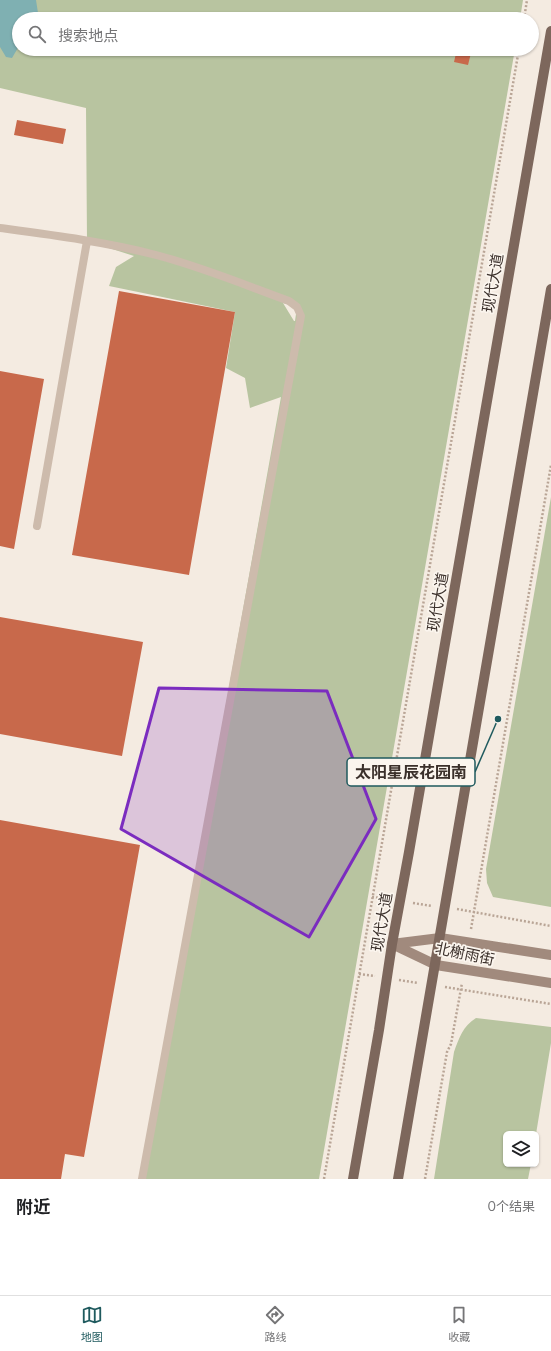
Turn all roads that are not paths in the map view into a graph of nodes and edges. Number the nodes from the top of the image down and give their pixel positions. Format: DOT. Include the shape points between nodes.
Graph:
graph roads {
  1 [pos="551,31"];
  2 [pos="0,228"];
  3 [pos="87,241"];
  4 [pos="551,289"];
  5 [pos="37,526"];
  6 [pos="440,938"];
  7 [pos="392,944"];
  8 [pos="551,955"];
  9 [pos="436,965"];
  10 [pos="551,984"];
  11 [pos="142,1179"];
  12 [pos="353,1179"];
  13 [pos="398,1179"];
  1 -- 7 [label="main road, 现代大道"];
  2 -- 3 [label="lane"];
  3 -- 5 [label="lane"];
  3 -- 11 [label="lane" via="156,255 208,271 289,301 297,307 301,316"];
  4 -- 6 [label="main road"];
  6 -- 7 [label="main road, 北榭雨街"];
  6 -- 8 [label="main road, 北榭雨街"];
  6 -- 9 [label="main road"];
  7 -- 9 [label="main road, 北榭雨街"];
  7 -- 12 [label="main road, 现代大道"];
  9 -- 10 [label="main road, 北榭雨街"];
  9 -- 13 [label="main road"];
}
